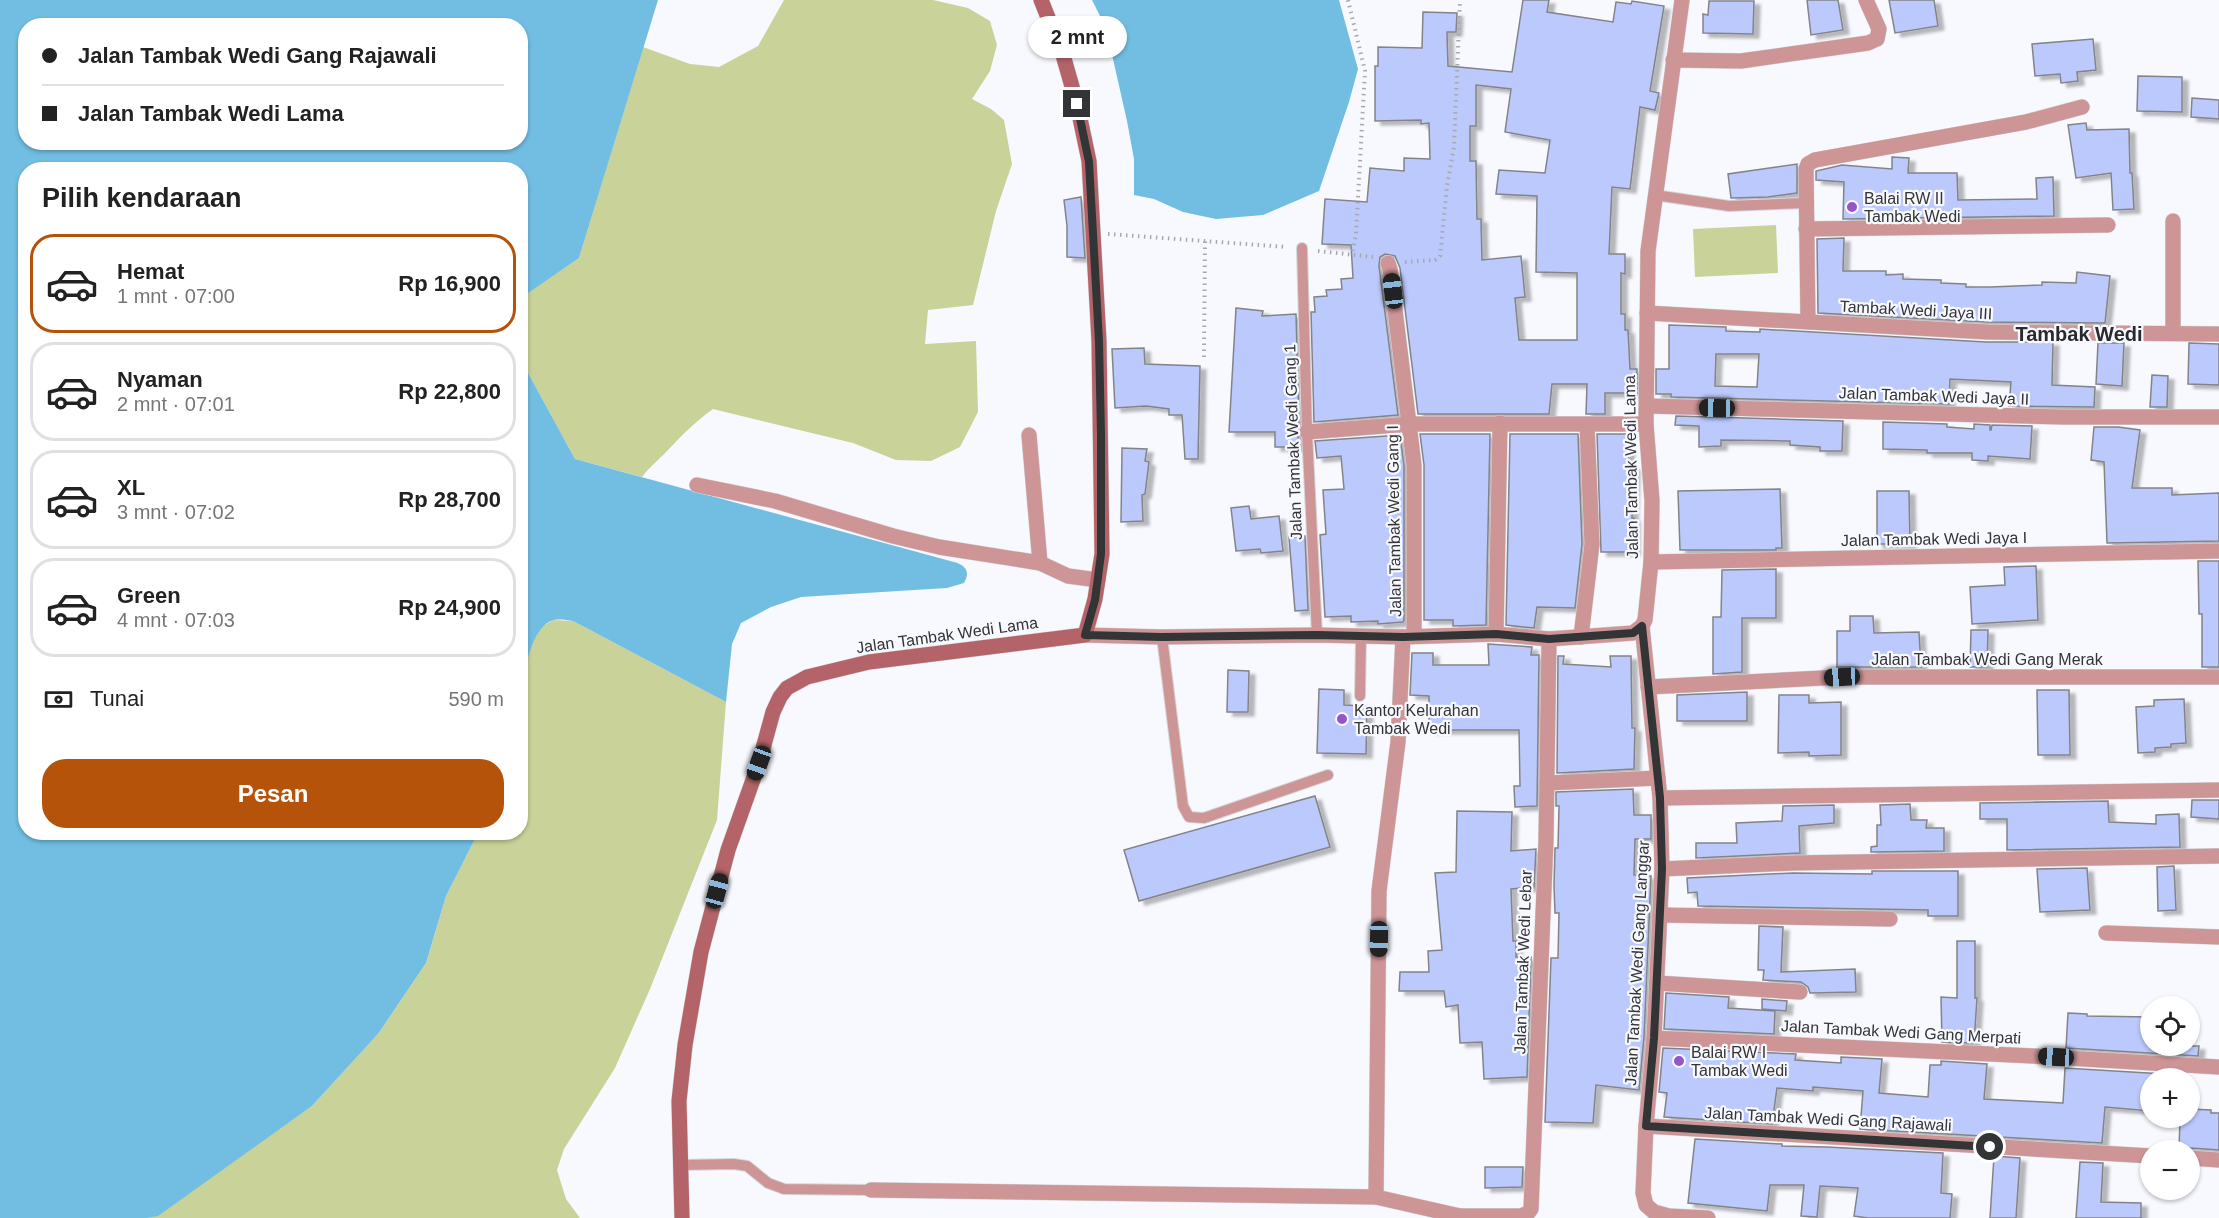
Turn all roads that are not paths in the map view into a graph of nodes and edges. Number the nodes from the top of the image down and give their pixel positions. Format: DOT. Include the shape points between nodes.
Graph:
graph roads {
  1 [pos="1041,0"];
  2 [pos="1682,0"];
  3 [pos="1866,0"];
  4 [pos="1673,60"];
  5 [pos="2082,107"];
  6 [pos="1655,195"];
  7 [pos="1806,203"];
  8 [pos="2173,221"];
  9 [pos="2108,225"];
  10 [pos="1806,229"];
  11 [pos="1302,248"];
  12 [pos="1388,263"];
  13 [pos="1647,313"];
  14 [pos="1808,322"];
  15 [pos="2173,333"];
  16 [pos="2219,333"];
  17 [pos="1648,406"];
  18 [pos="2219,417"];
  19 [pos="1500,423"];
  20 [pos="1410,424"];
  21 [pos="1646,424"];
  22 [pos="1587,425"];
  23 [pos="1307,432"];
  24 [pos="1029,435"];
  25 [pos="697,485"];
  26 [pos="2219,551"];
  27 [pos="1651,562"];
  28 [pos="1040,563"];
  29 [pos="1098,580"];
  30 [pos="1642,626"];
  31 [pos="1496,634"];
  32 [pos="1085,635"];
  33 [pos="1317,635"];
  34 [pos="1361,636"];
  35 [pos="1409,636"];
  36 [pos="1162,637"];
  37 [pos="1581,637"];
  38 [pos="1549,639"];
  39 [pos="2219,677"];
  40 [pos="1648,687"];
  41 [pos="1360,696"];
  42 [pos="1328,775"];
  43 [pos="1658,778"];
  44 [pos="1547,783"];
  45 [pos="2219,790"];
  46 [pos="1660,798"];
  47 [pos="2219,856"];
  48 [pos="1662,869"];
  49 [pos="1660,915"];
  50 [pos="1890,920"];
  51 [pos="2106,933"];
  52 [pos="2219,937"];
  53 [pos="1656,983"];
  54 [pos="1800,992"];
  55 [pos="1654,1038"];
  56 [pos="2219,1067"];
  57 [pos="1646,1126"];
  58 [pos="2140,1155"];
  59 [pos="2200,1159"];
  60 [pos="2219,1160"];
  61 [pos="680,1166"];
  62 [pos="871,1190"];
  63 [pos="1376,1197"];
  64 [pos="1460,1217"];
  65 [pos="1669,1217"];
  66 [pos="682,1218"];
  67 [pos="1708,1218"];
  1 -- 29 [label="street" via="1063,55 1089,162 1101,434"];
  2 -- 4 [label="street, Jalan Tambak Wedi Lama"];
  3 -- 4 [label="street" via="1879,29 1876,39 1869,43 1742,61"];
  4 -- 6 [label="street, Jalan Tambak Wedi Lama"];
  5 -- 7 [label="street" via="2026,122 1815,160 1806,169"];
  6 -- 7 [label="lane" via="1730,206"];
  6 -- 13 [label="street, Jalan Tambak Wedi Lama" via="1648,251"];
  7 -- 10 [label="street"];
  8 -- 15 [label="street"];
  9 -- 10 [label="street"];
  10 -- 14 [label="street"];
  11 -- 23 [label="lane, Jalan Tambak Wedi Gang 1"];
  12 -- 20 [label="street, Jalan Tambak Wedi Gang I"];
  13 -- 14 [label="street, Tambak Wedi Jaya III"];
  13 -- 17 [label="street, Jalan Tambak Wedi Lama"];
  14 -- 15 [label="street, Tambak Wedi Jaya III" via="1987,332"];
  15 -- 16 [label="street, Tambak Wedi Jaya III"];
  17 -- 18 [label="street, Jalan Tambak Wedi Jaya II" via="2063,417"];
  17 -- 21 [label="street, Jalan Tambak Wedi Lama"];
  19 -- 20 [label="street"];
  19 -- 22 [label="street"];
  19 -- 31 [label="street"];
  20 -- 23 [label="street"];
  20 -- 35 [label="street, Jalan Tambak Wedi Gang I" via="1414,465"];
  21 -- 22 [label="street"];
  21 -- 27 [label="street, Jalan Tambak Wedi Lama" via="1652,501"];
  22 -- 37 [label="street" via="1592,544"];
  23 -- 33 [label="lane, Jalan Tambak Wedi Gang 1"];
  24 -- 28 [label="street"];
  25 -- 28 [label="street" via="775,501 916,542"];
  26 -- 27 [label="street, Jalan Tambak Wedi Jaya I"];
  27 -- 30 [label="street, Jalan Tambak Wedi Lama"];
  28 -- 29 [label="street" via="1068,576"];
  29 -- 32 [label="street"];
  30 -- 37 [label="street, Jalan Tambak Wedi Lama" via="1633,633"];
  30 -- 40 [label="street, Jalan Tambak Wedi Gang Langgar"];
  31 -- 35 [label="street, Jalan Tambak Wedi Lama"];
  31 -- 38 [label="street, Jalan Tambak Wedi Lama"];
  32 -- 36 [label="street, Jalan Tambak Wedi Lama"];
  32 -- 61 [label="street, Jalan Tambak Wedi Lama" via="869,662 807,677 787,688 780,697 728,850 700,952 680,1080"];
  33 -- 34 [label="street, Jalan Tambak Wedi Lama"];
  33 -- 36 [label="street, Jalan Tambak Wedi Lama"];
  34 -- 35 [label="street, Jalan Tambak Wedi Lama"];
  34 -- 41 [label="lane"];
  35 -- 63 [label="street, Jalan Tambak Wedi Gang I" via="1379,891"];
  36 -- 42 [label="lane" via="1183,806 1189,816 1204,818"];
  37 -- 38 [label="street, Jalan Tambak Wedi Lama"];
  38 -- 44 [label="street, Jalan Tambak Wedi Lebar"];
  39 -- 40 [label="street, Jalan Tambak Wedi Gang Merak" via="1842,677"];
  40 -- 43 [label="street, Jalan Tambak Wedi Gang Langgar"];
  43 -- 44 [label="street"];
  43 -- 46 [label="street, Jalan Tambak Wedi Gang Langgar"];
  44 -- 64 [label="street, Jalan Tambak Wedi Lebar" via="1531,1209 1521,1216"];
  45 -- 46 [label="street"];
  46 -- 48 [label="street, Jalan Tambak Wedi Gang Langgar"];
  47 -- 48 [label="street"];
  48 -- 49 [label="street, Jalan Tambak Wedi Gang Langgar"];
  49 -- 50 [label="street"];
  49 -- 53 [label="street, Jalan Tambak Wedi Gang Langgar"];
  51 -- 52 [label="street"];
  53 -- 54 [label="street"];
  53 -- 55 [label="street, Jalan Tambak Wedi Gang Langgar"];
  55 -- 56 [label="street, Jalan Tambak Wedi Gang Merpati"];
  55 -- 57 [label="street, Jalan Tambak Wedi Gang Langgar"];
  57 -- 58 [label="street, Jalan Tambak Wedi Gang Rajawali"];
  57 -- 65 [label="street, Jalan Tambak Wedi Gang Langgar" via="1646,1205"];
  59 -- 60 [label="street"];
  61 -- 62 [label="lane" via="747,1166 768,1183 784,1189"];
  61 -- 66 [label="street, Jalan Tambak Wedi Lama"];
  62 -- 63 [label="street"];
  63 -- 64 [label="street"];
  65 -- 67 [label="street"];
}
